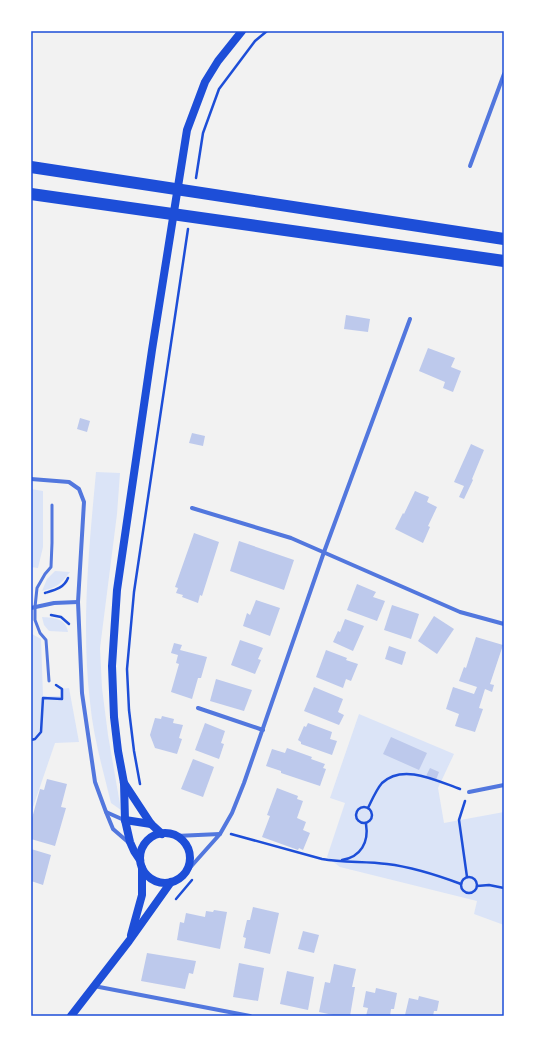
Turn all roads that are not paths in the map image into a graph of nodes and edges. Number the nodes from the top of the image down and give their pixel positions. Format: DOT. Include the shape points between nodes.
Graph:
graph roads {
  1 [pos="242,31"];
  2 [pos="504,74"];
  3 [pos="470,166"];
  4 [pos="31,167"];
  5 [pos="31,194"];
  6 [pos="444,230"];
  7 [pos="504,235"];
  8 [pos="504,239"];
  9 [pos="504,263"];
  10 [pos="410,319"];
  11 [pos="31,479"];
  12 [pos="52,505"];
  13 [pos="192,508"];
  14 [pos="324,552"];
  15 [pos="78,602"];
  16 [pos="33,607"];
  17 [pos="504,624"];
  18 [pos="49,681"];
  19 [pos="198,708"];
  20 [pos="263,730"];
  21 [pos="124,782"];
  22 [pos="504,785"];
  23 [pos="469,792"];
  24 [pos="106,812"];
  25 [pos="125,820"];
  26 [pos="151,824"];
  27 [pos="162,834"];
  28 [pos="220,834"];
  29 [pos="176,836"];
  30 [pos="130,842"];
  31 [pos="141,864"];
  32 [pos="187,871"];
  33 [pos="171,882"];
  34 [pos="129,941"];
  35 [pos="94,986"];
  36 [pos="72,1016"];
  37 [pos="250,1016"];
  1 -- 21 [label="main road" via="205,82 187,130 152,350 116,590 113,636 114,717"];
  2 -- 3 [label="street"];
  4 -- 6 [label="highway"];
  5 -- 9 [label="highway"];
  6 -- 7 [label="lane"];
  6 -- 8 [label="highway"];
  10 -- 14 [label="street"];
  11 -- 15 [label="street" via="69,482 79,489 84,502"];
  12 -- 16 [label="lane" via="51,567 37,588"];
  13 -- 14 [label="street" via="291,538"];
  14 -- 17 [label="street" via="460,612"];
  14 -- 20 [label="street"];
  15 -- 16 [label="street" via="54,602"];
  15 -- 24 [label="street" via="82,693 96,782"];
  16 -- 18 [label="lane" via="40,633 46,640"];
  19 -- 20 [label="street"];
  20 -- 28 [label="street" via="232,813"];
  21 -- 25 [label="main road"];
  21 -- 26 [label="main road"];
  22 -- 23 [label="street"];
  24 -- 25 [label="street"];
  24 -- 30 [label="street" via="113,829"];
  25 -- 26 [label="main road"];
  25 -- 30 [label="main road"];
  26 -- 27 [label="main road"];
  27 -- 29 [label="main road"];
  27 -- 31 [label="main road" via="154,836 144,846"];
  28 -- 29 [label="street"];
  28 -- 32 [label="street"];
  29 -- 32 [label="main road" via="183,840 188,851 190,863"];
  30 -- 31 [label="main road"];
  31 -- 33 [label="main road" via="149,877 165,883"];
  31 -- 34 [label="main road" via="142,895"];
  32 -- 33 [label="main road"];
  33 -- 34 [label="main road"];
  34 -- 35 [label="main road"];
  35 -- 36 [label="main road"];
  35 -- 37 [label="street"];
}
